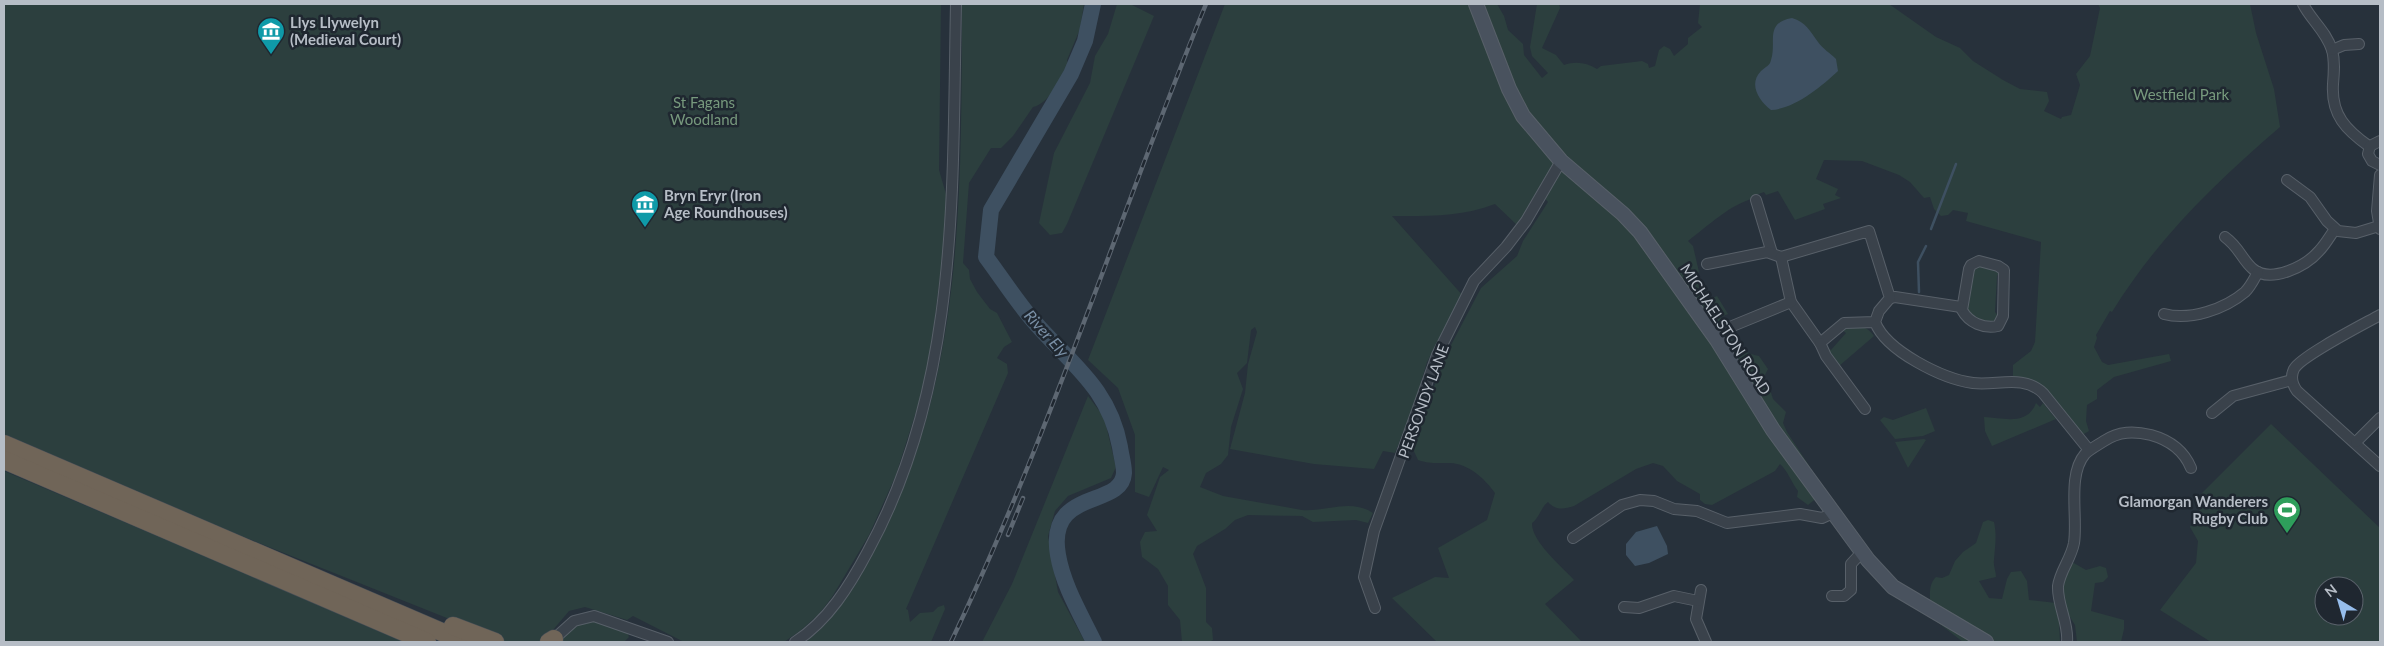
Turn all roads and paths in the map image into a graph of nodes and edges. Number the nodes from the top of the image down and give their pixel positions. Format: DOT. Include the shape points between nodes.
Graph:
graph roads {
  1 [pos="956,4"];
  2 [pos="1476,4"];
  3 [pos="2303,4"];
  4 [pos="2360,44"];
  5 [pos="2332,50"];
  6 [pos="2380,141"];
  7 [pos="2370,147"];
  8 [pos="1561,161"];
  9 [pos="2380,165"];
  10 [pos="2380,175"];
  11 [pos="2287,180"];
  12 [pos="1756,200"];
  13 [pos="2380,228"];
  14 [pos="2335,229"];
  15 [pos="2225,237"];
  16 [pos="1776,255"];
  17 [pos="1707,264"];
  18 [pos="2258,272"];
  19 [pos="1890,298"];
  20 [pos="1791,302"];
  21 [pos="1961,307"];
  22 [pos="2164,314"];
  23 [pos="2380,315"];
  24 [pos="1874,322"];
  25 [pos="1730,326"];
  26 [pos="1820,342"];
  27 [pos="2292,380"];
  28 [pos="1865,409"];
  29 [pos="2212,413"];
  30 [pos="2380,418"];
  31 [pos="2356,442"];
  32 [pos="4,444"];
  33 [pos="2089,450"];
  34 [pos="4,460"];
  35 [pos="2380,466"];
  36 [pos="2190,468"];
  37 [pos="1833,512"];
  38 [pos="1573,538"];
  39 [pos="226,539"];
  40 [pos="1862,552"];
  41 [pos="1701,590"];
  42 [pos="1832,596"];
  43 [pos="1698,600"];
  44 [pos="1624,607"];
  45 [pos="1375,608"];
  46 [pos="552,641"];
  47 [pos="427,642"];
  48 [pos="465,642"];
  49 [pos="495,642"];
  50 [pos="668,642"];
  51 [pos="796,642"];
  52 [pos="1706,642"];
  53 [pos="1986,642"];
  54 [pos="2067,642"];
  1 -- 51 [label="street" via="950,245 940,330 927,399 909,458 874,541 836,603"];
  2 -- 8 [label="street, MICHAELSTON ROAD" via="1517,107"];
  3 -- 5 [label="street"];
  4 -- 5 [label="street"];
  5 -- 7 [label="street" via="2332,94 2336,113 2345,128"];
  6 -- 7 [label="street"];
  7 -- 9 [label="street" via="2369,158"];
  8 -- 37 [label="street, MICHAELSTON ROAD" via="1640,232 1717,340 1773,430"];
  8 -- 45 [label="street, PERSONDY LANE" via="1526,221 1474,281 1438,354 1372,540 1364,577"];
  10 -- 13 [label="street" via="2377,211"];
  11 -- 14 [label="street" via="2310,197"];
  12 -- 16 [label="street"];
  13 -- 14 [label="street" via="2349,234"];
  14 -- 18 [label="street" via="2318,252 2282,274"];
  15 -- 18 [label="street" via="2239,248"];
  16 -- 17 [label="street"];
  16 -- 19 [label="street" via="1869,231"];
  16 -- 20 [label="street"];
  18 -- 22 [label="street" via="2245,292 2226,304 2184,316"];
  19 -- 21 [label="street"];
  19 -- 24 [label="street" via="1878,311"];
  20 -- 25 [label="street"];
  20 -- 26 [label="street"];
  21 -- 21 [label="street" via="1971,264 1979,261 2002,267 2002,322 1993,327 1977,324"];
  23 -- 27 [label="street" via="2303,360 2293,371"];
  24 -- 26 [label="street" via="1844,323"];
  24 -- 33 [label="street" via="1895,348 1956,379 1975,383 2020,382 2034,386"];
  26 -- 28 [label="street" via="1826,356"];
  27 -- 29 [label="street" via="2233,396"];
  27 -- 31 [label="street" via="2297,392"];
  30 -- 31 [label="street"];
  31 -- 35 [label="street"];
  32 -- 39 [label="highway"];
  33 -- 36 [label="street" via="2115,434 2142,434 2176,448 2186,457"];
  33 -- 54 [label="street" via="2077,471 2074,545 2058,586"];
  34 -- 47 [label="highway"];
  37 -- 38 [label="street" via="1822,518 1800,514 1727,522 1697,510 1674,509 1654,501 1640,500 1622,506"];
  37 -- 40 [label="street, MICHAELSTON ROAD"];
  39 -- 48 [label="highway"];
  39 -- 49 [label="highway"];
  40 -- 42 [label="street" via="1851,564 1851,590 1844,596"];
  40 -- 53 [label="street, MICHAELSTON ROAD" via="1893,587"];
  41 -- 43 [label="street"];
  43 -- 44 [label="street" via="1674,596 1639,608"];
  43 -- 52 [label="street" via="1696,619"];
  46 -- 50 [label="street" via="574,621 594,616"];
}
